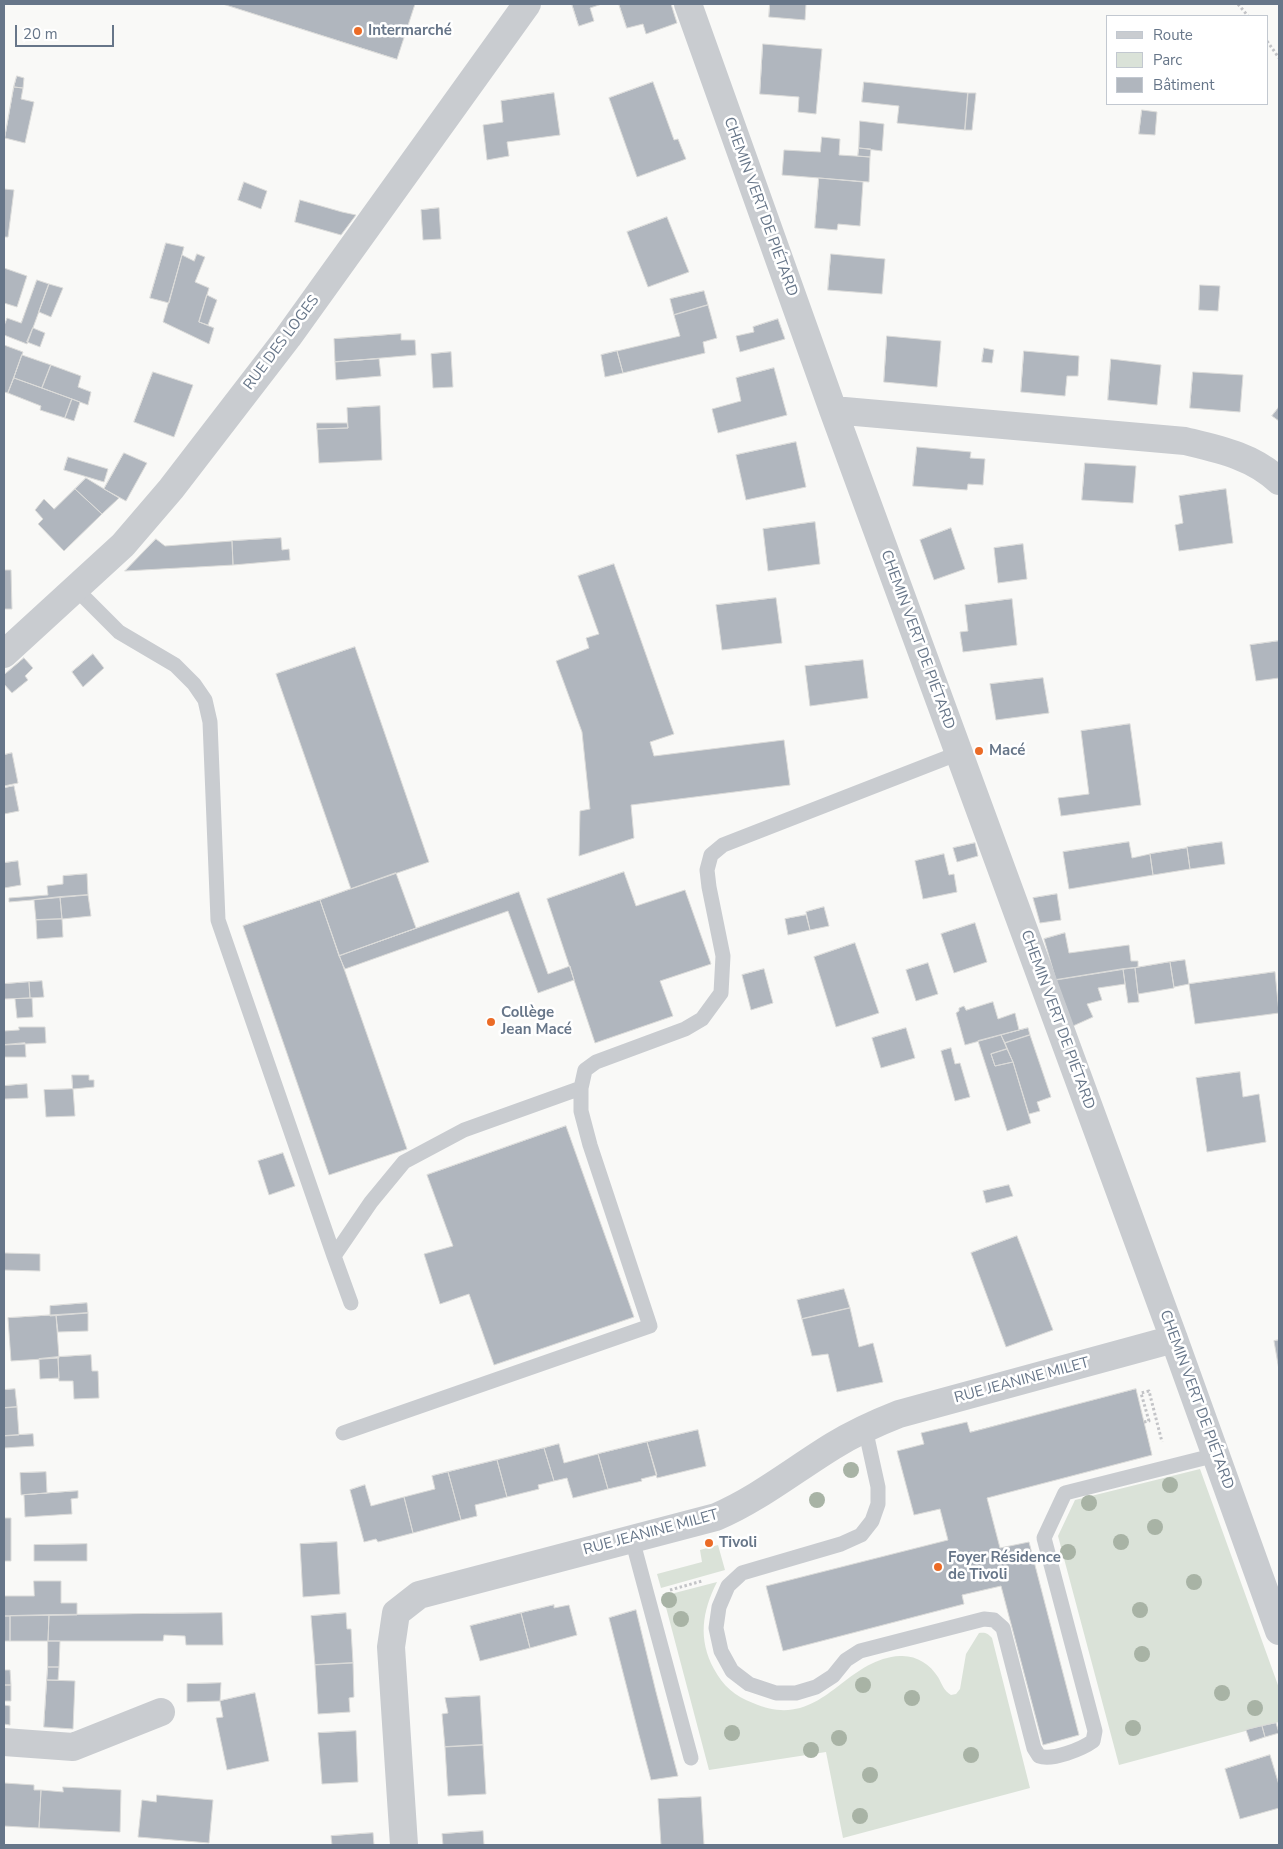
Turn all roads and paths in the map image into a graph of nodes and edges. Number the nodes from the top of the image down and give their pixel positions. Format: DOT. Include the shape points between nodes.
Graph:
graph roads {
  1 [pos="527,4"];
  2 [pos="688,4"];
  3 [pos="1238,4"];
  4 [pos="1247,15"];
  5 [pos="1268,42"];
  6 [pos="1279,58"];
  7 [pos="833,410"];
  8 [pos="1279,481"];
  9 [pos="76,589"];
  10 [pos="4,654"];
  11 [pos="959,753"];
  12 [pos="581,1088"];
  13 [pos="334,1256"];
  14 [pos="351,1303"];
  15 [pos="1174,1339"];
  16 [pos="1144,1422"];
  17 [pos="865,1428"];
  18 [pos="343,1432"];
  19 [pos="1216,1455"];
  20 [pos="1169,1467"];
  21 [pos="632,1539"];
  22 [pos="742,1573"];
  23 [pos="647,1596"];
  24 [pos="1279,1631"];
  25 [pos="161,1712"];
  26 [pos="4,1742"];
  27 [pos="691,1758"];
  28 [pos="404,1845"];
  1 -- 9 [label="street, RUE DES LOGES" via="288,337 171,489 123,545"];
  2 -- 7 [label="street, CHEMIN VERT DE PIÉTARD"];
  3 -- 4 [label="path"];
  5 -- 6 [label="path"];
  7 -- 8 [label="street" via="1185,441 1235,453"];
  7 -- 11 [label="street, CHEMIN VERT DE PIÉTARD"];
  9 -- 10 [label="street, RUE DES LOGES"];
  9 -- 13 [label="lane" via="119,632 175,666 205,700 210,722 218,920"];
  11 -- 12 [label="lane" via="723,845 711,855 707,870 709,887 724,956 721,992 702,1019 684,1029 596,1062 585,1070"];
  11 -- 15 [label="street, CHEMIN VERT DE PIÉTARD"];
  12 -- 13 [label="lane" via="464,1130 404,1162 371,1202"];
  12 -- 18 [label="lane" via="580,1111 650,1326"];
  13 -- 14 [label="lane"];
  15 -- 17 [label="street, RUE JEANINE MILET" via="899,1414"];
  15 -- 19 [label="street, CHEMIN VERT DE PIÉTARD"];
  16 -- 20 [label="path" via="1148,1421 1141,1394 1149,1391"];
  17 -- 21 [label="street, RUE JEANINE MILET" via="736,1509"];
  17 -- 22 [label="lane" via="878,1487 878,1504 872,1521 861,1535"];
  19 -- 20 [label="lane"];
  19 -- 24 [label="street, CHEMIN VERT DE PIÉTARD"];
  20 -- 22 [label="lane" via="1065,1493 1044,1538 1095,1730 1093,1741 1084,1748 1045,1759 1034,1748 1003,1628 994,1620 984,1619 860,1651 816,1687 796,1693 776,1693 749,1684 732,1671 720,1651 716,1628 719,1608 728,1586"];
  21 -- 23 [label="lane"];
  21 -- 28 [label="street, RUE JEANINE MILET" via="419,1594 396,1613 391,1647"];
  22 -- 23 [label="path"];
  23 -- 27 [label="lane"];
  25 -- 26 [label="street" via="72,1747"];
}
